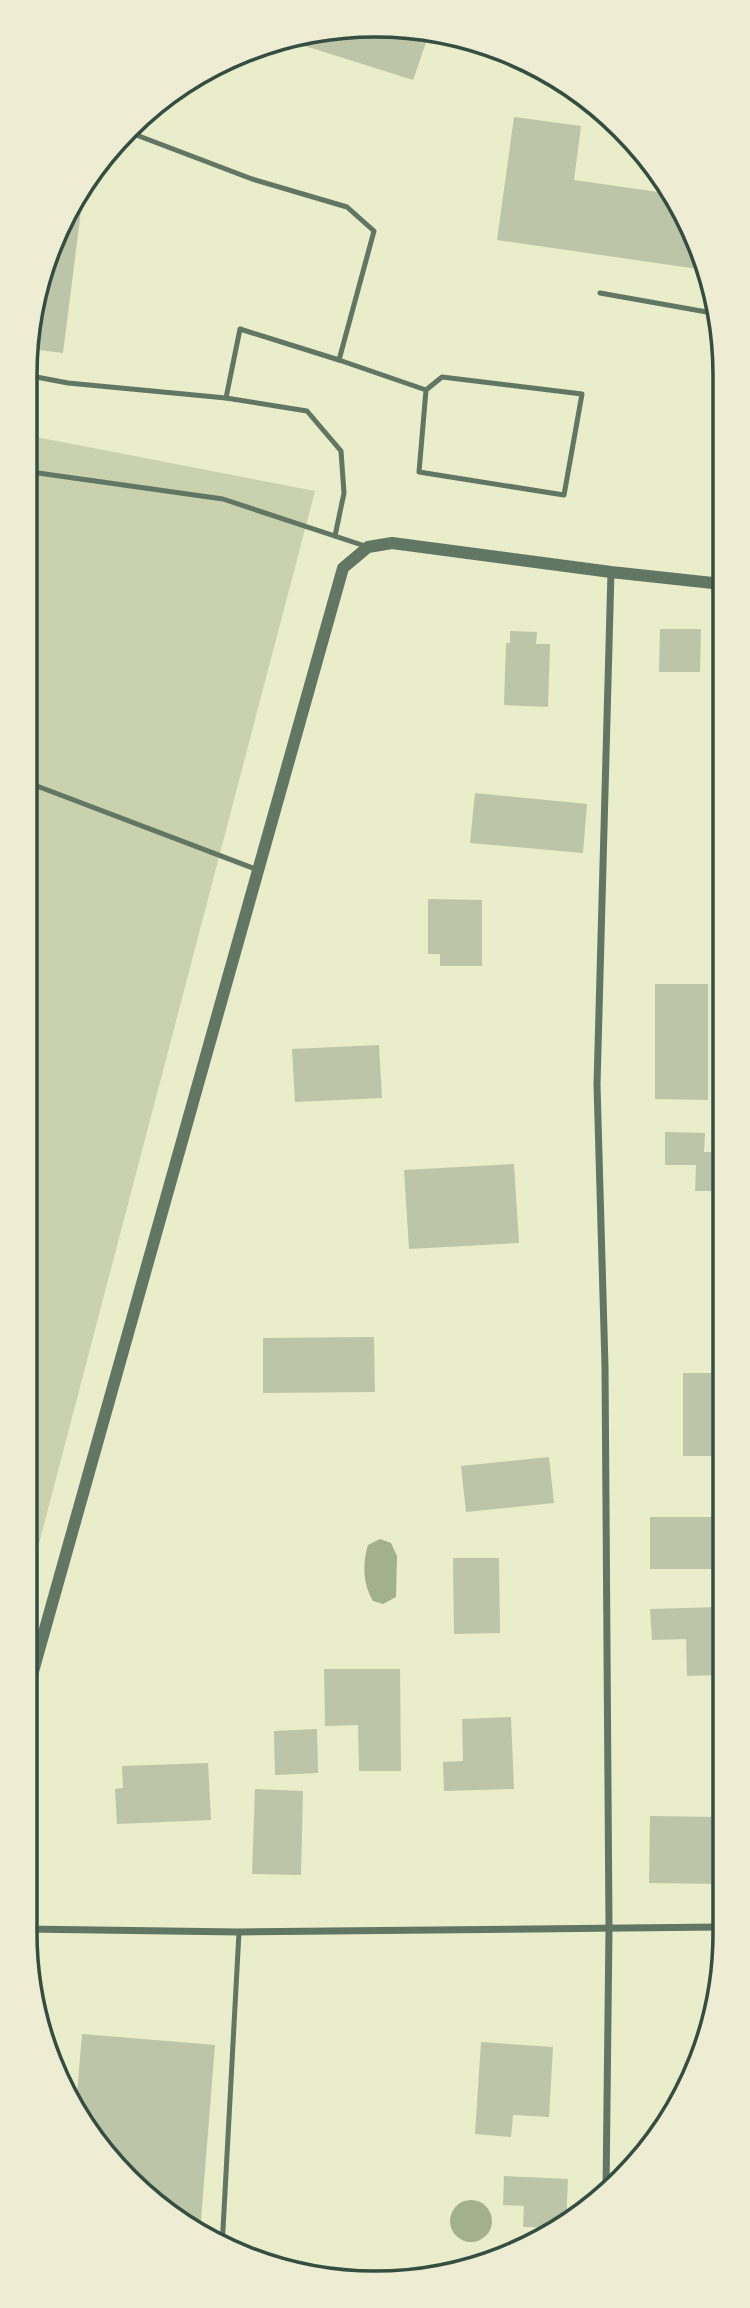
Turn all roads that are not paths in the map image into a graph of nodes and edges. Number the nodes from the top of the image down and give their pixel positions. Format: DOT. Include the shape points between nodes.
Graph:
graph roads {
  1 [pos="137,135"];
  2 [pos="600,293"];
  3 [pos="707,312"];
  4 [pos="339,360"];
  5 [pos="37,377"];
  6 [pos="426,390"];
  7 [pos="226,398"];
  8 [pos="37,473"];
  9 [pos="335,536"];
  10 [pos="368,547"];
  11 [pos="611,572"];
  12 [pos="713,583"];
  13 [pos="37,786"];
  14 [pos="258,870"];
  15 [pos="37,1661"];
  16 [pos="713,1927"];
  17 [pos="609,1928"];
  18 [pos="37,1929"];
  19 [pos="239,1932"];
  20 [pos="606,2179"];
  21 [pos="223,2235"];
  1 -- 4 [label="lane" via="347,208 374,231"];
  2 -- 3 [label="lane"];
  4 -- 6 [label="lane"];
  4 -- 7 [label="lane" via="240,329"];
  5 -- 7 [label="lane"];
  6 -- 6 [label="lane" via="419,472 564,495 582,394 442,377"];
  7 -- 9 [label="lane" via="307,411 341,451 344,493"];
  8 -- 9 [label="lane" via="223,499"];
  9 -- 10 [label="lane"];
  10 -- 11 [label="street" via="392,543"];
  10 -- 14 [label="street" via="344,568"];
  11 -- 12 [label="street"];
  11 -- 17 [label="street" via="597,1085 605,1366"];
  13 -- 14 [label="lane"];
  14 -- 15 [label="street"];
  16 -- 17 [label="street"];
  17 -- 19 [label="street"];
  17 -- 20 [label="street"];
  18 -- 19 [label="street"];
  19 -- 21 [label="lane"];
}
